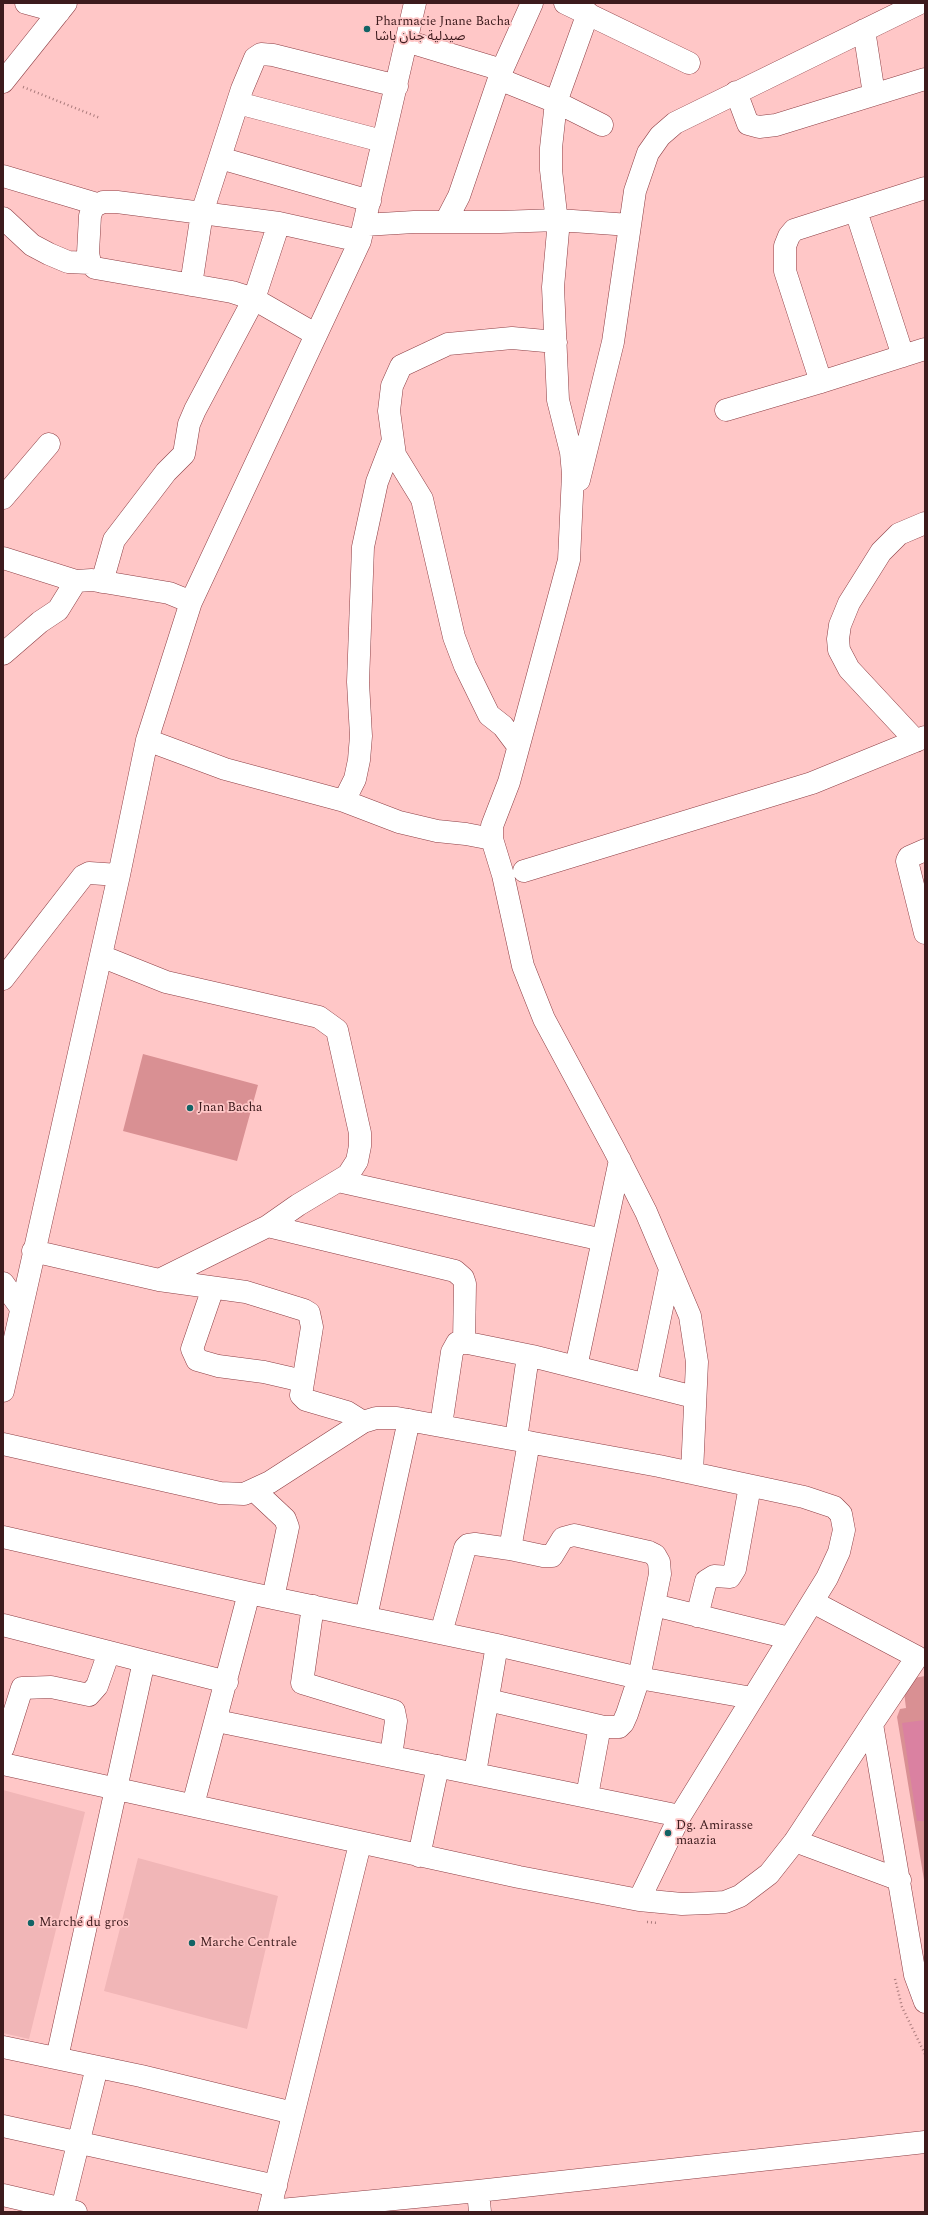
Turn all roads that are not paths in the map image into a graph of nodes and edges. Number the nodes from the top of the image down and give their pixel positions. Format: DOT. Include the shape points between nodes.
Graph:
graph roads {
  1 [pos="26,3"];
  2 [pos="415,3"];
  3 [pos="532,3"];
  4 [pos="565,3"];
  5 [pos="920,3"];
  6 [pos="63,8"];
  7 [pos="588,14"];
  8 [pos="864,30"];
  9 [pos="406,41"];
  10 [pos="689,63"];
  11 [pos="500,75"];
  12 [pos="925,79"];
  13 [pos="4,81"];
  14 [pos="397,86"];
  15 [pos="736,92"];
  16 [pos="874,94"];
  17 [pos="238,102"];
  18 [pos="556,102"];
  19 [pos="602,124"];
  20 [pos="382,141"];
  21 [pos="220,158"];
  22 [pos="4,178"];
  23 [pos="925,188"];
  24 [pos="370,201"];
  25 [pos="97,204"];
  26 [pos="856,211"];
  27 [pos="202,213"];
  28 [pos="3,218"];
  29 [pos="558,220"];
  30 [pos="446,221"];
  31 [pos="279,223"];
  32 [pos="630,225"];
  33 [pos="362,233"];
  34 [pos="90,263"];
  35 [pos="191,285"];
  36 [pos="254,299"];
  37 [pos="315,334"];
  38 [pos="556,342"];
  39 [pos="925,349"];
  40 [pos="902,356"];
  41 [pos="821,382"];
  42 [pos="726,410"];
  43 [pos="50,444"];
  44 [pos="392,444"];
  45 [pos="3,498"];
  46 [pos="572,509"];
  47 [pos="925,523"];
  48 [pos="3,558"];
  49 [pos="76,581"];
  50 [pos="102,582"];
  51 [pos="192,602"];
  52 [pos="3,654"];
  53 [pos="920,739"];
  54 [pos="147,740"];
  55 [pos="518,746"];
  56 [pos="344,801"];
  57 [pos="492,839"];
  58 [pos="925,850"];
  59 [pos="524,871"];
  60 [pos="119,875"];
  61 [pos="925,933"];
  62 [pos="101,956"];
  63 [pos="3,979"];
  64 [pos="620,1160"];
  65 [pos="338,1180"];
  66 [pos="268,1226"];
  67 [pos="603,1240"];
  68 [pos="33,1251"];
  69 [pos="670,1269"];
  70 [pos="159,1280"];
  71 [pos="3,1283"];
  72 [pos="213,1288"];
  73 [pos="20,1308"];
  74 [pos="464,1343"];
  75 [pos="528,1356"];
  76 [pos="576,1367"];
  77 [pos="303,1381"];
  78 [pos="646,1385"];
  79 [pos="3,1391"];
  80 [pos="694,1397"];
  81 [pos="409,1420"];
  82 [pos="363,1422"];
  83 [pos="441,1425"];
  84 [pos="522,1441"];
  85 [pos="3,1444"];
  86 [pos="692,1473"];
  87 [pos="750,1486"];
  88 [pos="254,1490"];
  89 [pos="3,1537"];
  90 [pos="510,1549"];
  91 [pos="249,1593"];
  92 [pos="273,1598"];
  93 [pos="813,1602"];
  94 [pos="654,1605"];
  95 [pos="313,1606"];
  96 [pos="697,1616"];
  97 [pos="366,1617"];
  98 [pos="3,1625"];
  99 [pos="441,1633"];
  100 [pos="790,1638"];
  101 [pos="497,1645"];
  102 [pos="109,1652"];
  103 [pos="921,1655"];
  104 [pos="144,1661"];
  105 [pos="639,1678"];
  106 [pos="227,1682"];
  107 [pos="752,1698"];
  108 [pos="488,1700"];
  109 [pos="217,1721"];
  110 [pos="872,1724"];
  111 [pos="600,1726"];
  112 [pos="3,1748"];
  113 [pos="392,1756"];
  114 [pos="3,1764"];
  115 [pos="438,1766"];
  116 [pos="475,1773"];
  117 [pos="116,1789"];
  118 [pos="587,1796"];
  119 [pos="193,1806"];
  120 [pos="680,1816"];
  121 [pos="795,1842"];
  122 [pos="360,1844"];
  123 [pos="419,1856"];
  124 [pos="900,1880"];
  125 [pos="639,1900"];
  126 [pos="925,2002"];
  127 [pos="3,2047"];
  128 [pos="57,2058"];
  129 [pos="97,2067"];
  130 [pos="293,2113"];
  131 [pos="3,2127"];
  132 [pos="79,2142"];
  133 [pos="925,2142"];
  134 [pos="276,2186"];
  135 [pos="478,2191"];
  136 [pos="3,2196"];
  137 [pos="69,2210"];
  138 [pos="270,2211"];
  139 [pos="480,2212"];
  1 -- 6 [label="street"];
  2 -- 9 [label="street"];
  3 -- 11 [label="street"];
  4 -- 7 [label="street"];
  5 -- 8 [label="street"];
  6 -- 13 [label="street"];
  7 -- 10 [label="street"];
  7 -- 18 [label="street"];
  8 -- 15 [label="street"];
  8 -- 16 [label="street"];
  9 -- 11 [label="street"];
  9 -- 14 [label="street"];
  11 -- 18 [label="street"];
  11 -- 30 [label="street" via="459,196"];
  12 -- 16 [label="street"];
  14 -- 17 [label="street" via="266,54 255,58"];
  14 -- 20 [label="street"];
  15 -- 16 [label="street" via="748,124 759,127 783,123"];
  15 -- 32 [label="street" via="675,122 660,136 648,152 635,191"];
  17 -- 20 [label="street"];
  17 -- 21 [label="street"];
  18 -- 19 [label="street"];
  18 -- 29 [label="street" via="551,170"];
  20 -- 24 [label="street"];
  21 -- 24 [label="street"];
  21 -- 27 [label="street"];
  22 -- 25 [label="street"];
  23 -- 26 [label="street"];
  24 -- 33 [label="street"];
  25 -- 27 [label="street" via="118,202"];
  25 -- 34 [label="street" via="90,216"];
  26 -- 40 [label="street"];
  26 -- 41 [label="street" via="794,230 785,246 785,271"];
  27 -- 31 [label="street"];
  27 -- 35 [label="street"];
  28 -- 34 [label="street" via="32,245 49,254 68,262"];
  29 -- 30 [label="street"];
  29 -- 32 [label="street"];
  29 -- 38 [label="street" via="553,287"];
  30 -- 33 [label="street"];
  31 -- 33 [label="street"];
  31 -- 36 [label="street"];
  32 -- 46 [label="street" via="613,342"];
  33 -- 37 [label="street"];
  34 -- 35 [label="street" via="95,268 105,271"];
  35 -- 36 [label="street" via="232,292"];
  36 -- 37 [label="street"];
  36 -- 50 [label="street" via="195,410 189,424 184,454 166,472 114,540"];
  37 -- 51 [label="street"];
  38 -- 44 [label="street" via="512,338 448,344 406,362 396,373 392,386 389,411"];
  38 -- 46 [label="street" via="558,400 571,452"];
  39 -- 40 [label="street"];
  40 -- 41 [label="street"];
  41 -- 42 [label="street"];
  43 -- 45 [label="street"];
  44 -- 55 [label="street" via="395,455 422,499 454,637 465,666 489,715 503,726"];
  44 -- 56 [label="street" via="377,482 363,547 358,682 360,760 355,779"];
  46 -- 55 [label="street" via="569,560 565,578"];
  47 -- 53 [label="street" via="899,534 881,552 849,603 838,638 839,650 850,669"];
  48 -- 49 [label="street"];
  49 -- 50 [label="street"];
  49 -- 52 [label="street" via="58,610"];
  50 -- 51 [label="street" via="169,593"];
  51 -- 54 [label="street"];
  53 -- 59 [label="street" via="812,782"];
  54 -- 56 [label="street" via="225,769"];
  54 -- 60 [label="street"];
  55 -- 57 [label="street" via="510,782 492,826"];
  56 -- 57 [label="street" via="416,827"];
  57 -- 64 [label="street" via="503,875 523,966 544,1019"];
  58 -- 61 [label="street" via="909,856 907,861"];
  60 -- 62 [label="street"];
  60 -- 63 [label="street" via="90,873 83,876"];
  62 -- 65 [label="street" via="166,982 319,1017 337,1030 347,1068 360,1146 355,1167"];
  62 -- 68 [label="street"];
  64 -- 67 [label="street"];
  64 -- 69 [label="street"];
  65 -- 66 [label="street" via="276,1218"];
  65 -- 67 [label="street"];
  66 -- 70 [label="street"];
  66 -- 74 [label="street" via="455,1271 463,1278 465,1284"];
  67 -- 76 [label="street"];
  68 -- 70 [label="street"];
  68 -- 73 [label="street"];
  69 -- 78 [label="street"];
  69 -- 80 [label="street" via="690,1316 695,1341 697,1362"];
  70 -- 72 [label="street"];
  71 -- 73 [label="street"];
  72 -- 77 [label="street" via="246,1292 309,1313 312,1326 311,1341"];
  72 -- 77 [label="street" via="192,1349 197,1360"];
  73 -- 79 [label="street"];
  74 -- 75 [label="street"];
  74 -- 83 [label="street" via="454,1345 452,1352"];
  75 -- 76 [label="street"];
  75 -- 84 [label="street"];
  76 -- 78 [label="street"];
  77 -- 82 [label="street" via="301,1391 304,1398 347,1412"];
  78 -- 80 [label="street"];
  80 -- 86 [label="street"];
  81 -- 82 [label="street" via="376,1418"];
  81 -- 83 [label="street"];
  81 -- 97 [label="street"];
  82 -- 88 [label="street"];
  83 -- 84 [label="street"];
  84 -- 86 [label="street"];
  84 -- 90 [label="street"];
  85 -- 88 [label="street" via="220,1493 244,1494"];
  86 -- 87 [label="street"];
  87 -- 93 [label="street" via="823,1502 834,1507 840,1514 844,1530 839,1552"];
  87 -- 96 [label="street" via="735,1570 730,1577 714,1576 706,1581"];
  88 -- 92 [label="street" via="285,1519 288,1528"];
  89 -- 91 [label="street"];
  90 -- 94 [label="street" via="552,1556 563,1538 574,1535 650,1552 657,1558 660,1568"];
  90 -- 99 [label="street" via="475,1544 465,1548"];
  91 -- 92 [label="street"];
  91 -- 106 [label="street"];
  92 -- 95 [label="street"];
  93 -- 100 [label="street"];
  93 -- 103 [label="street"];
  94 -- 96 [label="street"];
  94 -- 105 [label="street"];
  95 -- 97 [label="street"];
  95 -- 113 [label="street" via="302,1683 394,1711 396,1721"];
  96 -- 100 [label="street"];
  97 -- 99 [label="street"];
  98 -- 102 [label="street"];
  99 -- 101 [label="street"];
  100 -- 107 [label="street"];
  101 -- 105 [label="street"];
  101 -- 108 [label="street"];
  102 -- 104 [label="street"];
  102 -- 112 [label="street" via="96,1686 89,1695 51,1687 22,1688"];
  103 -- 110 [label="street"];
  104 -- 106 [label="street"];
  104 -- 117 [label="street"];
  105 -- 107 [label="street"];
  105 -- 111 [label="street" via="624,1723 616,1728"];
  106 -- 109 [label="street"];
  107 -- 120 [label="street"];
  108 -- 111 [label="street"];
  108 -- 116 [label="street"];
  109 -- 113 [label="street"];
  109 -- 119 [label="street"];
  110 -- 121 [label="street"];
  110 -- 124 [label="street"];
  111 -- 118 [label="street"];
  113 -- 115 [label="street"];
  114 -- 117 [label="street"];
  115 -- 116 [label="street"];
  115 -- 123 [label="street"];
  116 -- 118 [label="street"];
  117 -- 119 [label="street"];
  117 -- 128 [label="street"];
  118 -- 120 [label="street"];
  119 -- 122 [label="street"];
  120 -- 125 [label="street"];
  121 -- 124 [label="street"];
  121 -- 125 [label="street" via="769,1874 740,1896 725,1902 682,1904"];
  122 -- 123 [label="street"];
  122 -- 130 [label="street"];
  123 -- 125 [label="street"];
  124 -- 126 [label="street" via="916,1975"];
  127 -- 128 [label="street"];
  128 -- 129 [label="street"];
  129 -- 130 [label="street"];
  129 -- 132 [label="street"];
  130 -- 134 [label="street"];
  131 -- 132 [label="street"];
  132 -- 134 [label="street"];
  132 -- 137 [label="street"];
  133 -- 135 [label="street"];
  134 -- 138 [label="street"];
  135 -- 138 [label="street"];
  135 -- 139 [label="street"];
  136 -- 137 [label="street"];
}
